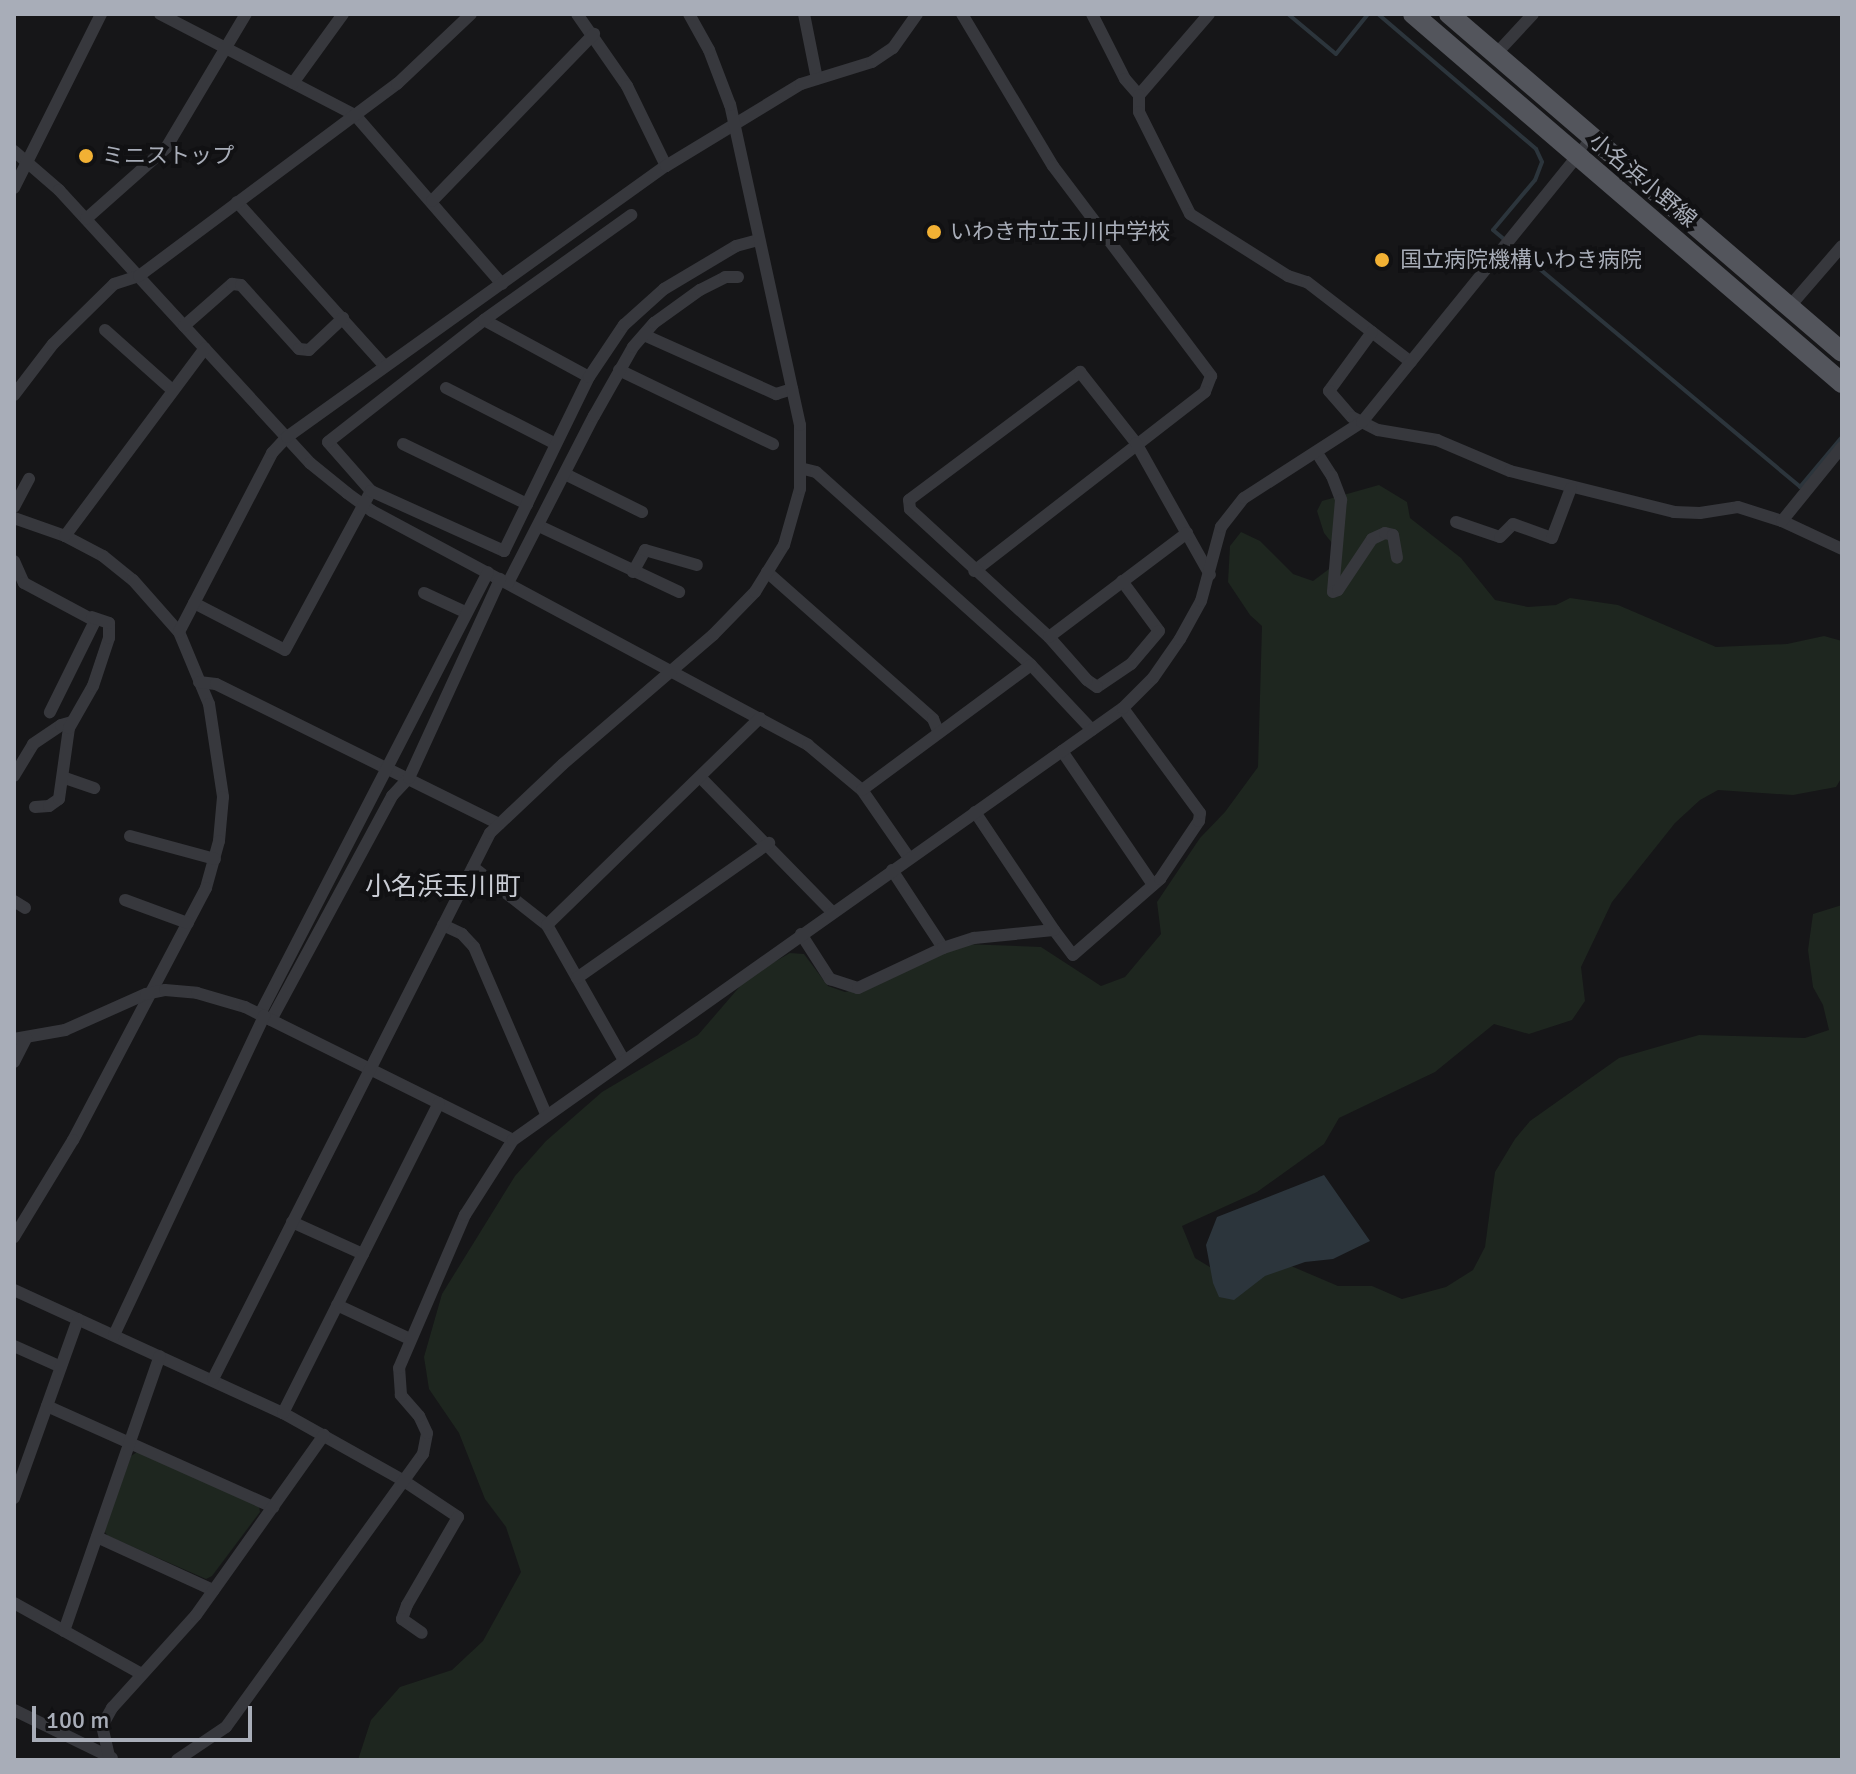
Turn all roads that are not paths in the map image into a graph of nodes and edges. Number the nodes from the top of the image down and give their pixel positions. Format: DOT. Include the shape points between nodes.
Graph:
graph roads {
  1 [pos="101,14"];
  2 [pos="160,14"];
  3 [pos="246,14"];
  4 [pos="343,14"];
  5 [pos="471,14"];
  6 [pos="577,14"];
  7 [pos="689,14"];
  8 [pos="804,14"];
  9 [pos="917,14"];
  10 [pos="962,14"];
  11 [pos="1092,14"];
  12 [pos="1209,14"];
  13 [pos="1413,14"];
  14 [pos="1449,14"];
  15 [pos="1533,14"];
  16 [pos="594,34"];
  17 [pos="228,49"];
  18 [pos="1496,54"];
  19 [pos="817,79"];
  20 [pos="293,83"];
  21 [pos="1139,95"];
  22 [pos="355,115"];
  23 [pos="734,125"];
  24 [pos="1594,136"];
  25 [pos="14,151"];
  26 [pos="1577,157"];
  27 [pos="28,162"];
  28 [pos="666,166"];
  29 [pos="14,188"];
  30 [pos="432,201"];
  31 [pos="237,202"];
  32 [pos="631,215"];
  33 [pos="86,219"];
  34 [pos="759,240"];
  35 [pos="1842,246"];
  36 [pos="1836,263"];
  37 [pos="139,276"];
  38 [pos="738,277"];
  39 [pos="502,284"];
  40 [pos="1790,306"];
  41 [pos="343,318"];
  42 [pos="484,320"];
  43 [pos="184,326"];
  44 [pos="105,330"];
  45 [pos="1372,332"];
  46 [pos="644,335"];
  47 [pos="205,348"];
  48 [pos="1842,352"];
  49 [pos="1411,362"];
  50 [pos="384,365"];
  51 [pos="619,370"];
  52 [pos="589,377"];
  53 [pos="1842,383"];
  54 [pos="446,388"];
  55 [pos="171,389"];
  56 [pos="792,389"];
  57 [pos="14,395"];
  58 [pos="1362,422"];
  59 [pos="287,437"];
  60 [pos="1136,443"];
  61 [pos="403,444"];
  62 [pos="556,444"];
  63 [pos="773,444"];
  64 [pos="1842,447"];
  65 [pos="1317,453"];
  66 [pos="800,468"];
  67 [pos="565,474"];
  68 [pos="29,479"];
  69 [pos="1571,488"];
  70 [pos="371,491"];
  71 [pos="363,504"];
  72 [pos="527,504"];
  73 [pos="14,507"];
  74 [pos="642,512"];
  75 [pos="14,518"];
  76 [pos="1782,521"];
  77 [pos="1456,522"];
  78 [pos="539,526"];
  79 [pos="1187,533"];
  80 [pos="65,536"];
  81 [pos="1842,549"];
  82 [pos="1397,558"];
  83 [pos="14,561"];
  84 [pos="697,565"];
  85 [pos="974,571"];
  86 [pos="488,572"];
  87 [pos="633,572"];
  88 [pos="767,572"];
  89 [pos="1210,575"];
  90 [pos="504,581"];
  91 [pos="1122,581"];
  92 [pos="679,592"];
  93 [pos="424,593"];
  94 [pos="194,603"];
  95 [pos="467,613"];
  96 [pos="92,617"];
  97 [pos="179,632"];
  98 [pos="1049,637"];
  99 [pos="1031,665"];
  100 [pos="670,670"];
  101 [pos="199,682"];
  102 [pos="1123,708"];
  103 [pos="50,712"];
  104 [pos="760,718"];
  105 [pos="72,722"];
  106 [pos="1092,730"];
  107 [pos="938,731"];
  108 [pos="1062,751"];
  109 [pos="388,767"];
  110 [pos="14,776"];
  111 [pos="65,778"];
  112 [pos="409,778"];
  113 [pos="701,778"];
  114 [pos="94,788"];
  115 [pos="862,790"];
  116 [pos="35,807"];
  117 [pos="975,812"];
  118 [pos="499,824"];
  119 [pos="130,836"];
  120 [pos="769,843"];
  121 [pos="909,858"];
  122 [pos="215,859"];
  123 [pos="473,867"];
  124 [pos="892,870"];
  125 [pos="1153,885"];
  126 [pos="125,900"];
  127 [pos="832,912"];
  128 [pos="188,923"];
  129 [pos="443,925"];
  130 [pos="547,925"];
  131 [pos="1054,930"];
  132 [pos="801,934"];
  133 [pos="943,948"];
  134 [pos="577,978"];
  135 [pos="151,993"];
  136 [pos="265,1017"];
  137 [pos="20,1039"];
  138 [pos="623,1059"];
  139 [pos="14,1062"];
  140 [pos="370,1069"];
  141 [pos="439,1103"];
  142 [pos="546,1114"];
  143 [pos="513,1140"];
  144 [pos="292,1222"];
  145 [pos="14,1237"];
  146 [pos="363,1254"];
  147 [pos="14,1290"];
  148 [pos="337,1305"];
  149 [pos="78,1319"];
  150 [pos="114,1335"];
  151 [pos="410,1339"];
  152 [pos="14,1346"];
  153 [pos="160,1356"];
  154 [pos="61,1367"];
  155 [pos="213,1379"];
  156 [pos="47,1406"];
  157 [pos="283,1413"];
  158 [pos="324,1435"];
  159 [pos="128,1443"];
  160 [pos="404,1481"];
  161 [pos="14,1498"];
  162 [pos="273,1507"];
  163 [pos="97,1537"];
  164 [pos="213,1590"];
  165 [pos="14,1603"];
  166 [pos="64,1631"];
  167 [pos="422,1633"];
  168 [pos="140,1673"];
  169 [pos="14,1710"];
  170 [pos="112,1758"];
  171 [pos="177,1760"];
  1 -- 27 [label="street"];
  2 -- 17 [label="street"];
  3 -- 17 [label="street"];
  4 -- 20 [label="street"];
  5 -- 22 [label="street" via="397,84"];
  6 -- 16 [label="street"];
  7 -- 23 [label="street" via="709,50"];
  8 -- 19 [label="street"];
  9 -- 19 [label="street" via="893,48 872,62"];
  10 -- 60 [label="street" via="1053,166 1211,376 1205,392"];
  11 -- 21 [label="street" via="1125,79"];
  12 -- 21 [label="street"];
  13 -- 26 [label="main road, 小名浜小野線"];
  14 -- 18 [label="main road, 小名浜小野線"];
  15 -- 18 [label="street"];
  16 -- 28 [label="street" via="627,86"];
  16 -- 30 [label="street"];
  17 -- 20 [label="street"];
  17 -- 33 [label="street" via="166,148"];
  18 -- 24 [label="main road, 小名浜小野線"];
  19 -- 23 [label="street"];
  20 -- 22 [label="street"];
  21 -- 45 [label="street" via="1139,112 1190,214 1288,276 1307,282"];
  22 -- 30 [label="street"];
  22 -- 31 [label="street"];
  23 -- 28 [label="street"];
  23 -- 34 [label="street"];
  24 -- 26 [label="street"];
  24 -- 40 [label="main road, 小名浜小野線"];
  25 -- 27 [label="street"];
  26 -- 49 [label="street"];
  26 -- 53 [label="main road, 小名浜小野線"];
  27 -- 29 [label="street"];
  27 -- 33 [label="street"];
  28 -- 39 [label="street"];
  30 -- 39 [label="street"];
  31 -- 37 [label="street"];
  31 -- 41 [label="street"];
  32 -- 42 [label="street"];
  33 -- 37 [label="street"];
  34 -- 52 [label="street" via="736,246 664,289 624,325"];
  34 -- 56 [label="street"];
  35 -- 36 [label="street"];
  36 -- 40 [label="street"];
  37 -- 43 [label="street"];
  37 -- 57 [label="street" via="114,284 53,344"];
  38 -- 46 [label="street" via="725,277 700,290"];
  39 -- 50 [label="street"];
  40 -- 48 [label="main road, 小名浜小野線"];
  41 -- 43 [label="street" via="309,350 299,349 241,285 232,284"];
  41 -- 50 [label="street"];
  42 -- 52 [label="street"];
  42 -- 70 [label="street" via="328,442"];
  43 -- 47 [label="street"];
  44 -- 55 [label="street"];
  45 -- 49 [label="street"];
  45 -- 58 [label="street" via="1329,388"];
  46 -- 51 [label="street"];
  46 -- 56 [label="street" via="776,394"];
  47 -- 55 [label="street"];
  47 -- 59 [label="street"];
  49 -- 58 [label="street"];
  50 -- 59 [label="street"];
  51 -- 63 [label="street"];
  51 -- 67 [label="street"];
  52 -- 62 [label="street"];
  54 -- 62 [label="street"];
  55 -- 80 [label="street"];
  56 -- 66 [label="street" via="800,425"];
  58 -- 65 [label="street"];
  58 -- 69 [label="street" via="1457,446 1510,471"];
  59 -- 71 [label="street" via="310,463"];
  59 -- 94 [label="street" via="272,453"];
  60 -- 79 [label="street"];
  60 -- 85 [label="street"];
  60 -- 85 [label="street" via="1080,372 909,500 910,509"];
  61 -- 72 [label="street"];
  62 -- 72 [label="street"];
  64 -- 76 [label="street"];
  65 -- 82 [label="street" via="1341,500 1333,592 1372,539 1393,535"];
  65 -- 89 [label="street" via="1244,498 1221,527"];
  66 -- 88 [label="street" via="800,489 784,545"];
  66 -- 99 [label="street" via="816,472"];
  67 -- 74 [label="street"];
  67 -- 78 [label="street"];
  68 -- 73 [label="street"];
  69 -- 76 [label="street" via="1674,512 1738,507"];
  69 -- 77 [label="street" via="1552,538 1513,524 1500,537"];
  70 -- 71 [label="street"];
  70 -- 72 [label="street" via="504,551"];
  71 -- 86 [label="street"];
  71 -- 94 [label="street" via="285,650"];
  75 -- 80 [label="street"];
  76 -- 81 [label="street"];
  78 -- 87 [label="street"];
  78 -- 90 [label="street"];
  79 -- 89 [label="street"];
  79 -- 91 [label="street"];
  80 -- 97 [label="street" via="133,580"];
  83 -- 96 [label="street" via="24,583"];
  84 -- 87 [label="street" via="645,550"];
  85 -- 98 [label="street"];
  86 -- 90 [label="street"];
  86 -- 95 [label="street"];
  87 -- 92 [label="street"];
  88 -- 100 [label="street" via="755,592"];
  88 -- 107 [label="street" via="933,719"];
  89 -- 102 [label="street" via="1180,639 1153,678"];
  90 -- 100 [label="street"];
  90 -- 112 [label="street"];
  91 -- 98 [label="street"];
  91 -- 98 [label="street" via="1159,631 1131,664 1097,687"];
  93 -- 95 [label="street"];
  94 -- 97 [label="street"];
  95 -- 109 [label="street"];
  96 -- 103 [label="street" via="96,625"];
  96 -- 105 [label="street" via="109,623 111,631 93,686"];
  97 -- 101 [label="street"];
  99 -- 106 [label="street"];
  99 -- 107 [label="street"];
  100 -- 104 [label="street"];
  100 -- 118 [label="street"];
  101 -- 109 [label="street" via="216,684"];
  101 -- 122 [label="street" via="209,704 222,785"];
  102 -- 106 [label="street"];
  102 -- 125 [label="street" via="1200,813"];
  104 -- 113 [label="street"];
  104 -- 115 [label="street" via="808,745"];
  105 -- 110 [label="street" via="33,744"];
  105 -- 111 [label="street" via="65,745"];
  106 -- 108 [label="street"];
  107 -- 115 [label="street"];
  108 -- 117 [label="street"];
  108 -- 125 [label="street"];
  109 -- 112 [label="street"];
  109 -- 136 [label="street"];
  111 -- 114 [label="street"];
  111 -- 116 [label="street" via="55,803"];
  112 -- 118 [label="street"];
  112 -- 136 [label="street" via="392,796"];
  113 -- 120 [label="street"];
  113 -- 130 [label="street"];
  115 -- 121 [label="street"];
  117 -- 121 [label="street"];
  117 -- 131 [label="street"];
  118 -- 123 [label="street"];
  119 -- 122 [label="street"];
  120 -- 127 [label="street"];
  120 -- 134 [label="street"];
  121 -- 124 [label="street"];
  122 -- 128 [label="street"];
  123 -- 129 [label="street"];
  123 -- 130 [label="street"];
  124 -- 127 [label="street"];
  124 -- 133 [label="street"];
  125 -- 131 [label="street" via="1073,955"];
  126 -- 128 [label="street"];
  127 -- 132 [label="street"];
  128 -- 135 [label="street"];
  129 -- 140 [label="street"];
  129 -- 142 [label="street" via="474,947"];
  130 -- 134 [label="street"];
  131 -- 133 [label="street" via="1005,933"];
  132 -- 133 [label="street" via="830,979 858,988"];
  132 -- 138 [label="street"];
  134 -- 138 [label="street"];
  135 -- 136 [label="street" via="197,993"];
  135 -- 137 [label="street" via="65,1030"];
  135 -- 145 [label="street"];
  136 -- 140 [label="street"];
  136 -- 150 [label="street"];
  137 -- 139 [label="street"];
  138 -- 142 [label="street"];
  140 -- 141 [label="street"];
  140 -- 144 [label="street"];
  141 -- 143 [label="street"];
  141 -- 146 [label="street"];
  142 -- 143 [label="street"];
  143 -- 151 [label="street" via="465,1215"];
  144 -- 146 [label="street"];
  144 -- 155 [label="street"];
  146 -- 148 [label="street"];
  147 -- 149 [label="street"];
  148 -- 151 [label="street"];
  148 -- 157 [label="street"];
  149 -- 150 [label="street"];
  149 -- 154 [label="street"];
  150 -- 153 [label="street"];
  151 -- 160 [label="street" via="399,1368 401,1395 427,1433 423,1454"];
  152 -- 154 [label="street"];
  153 -- 155 [label="street"];
  153 -- 159 [label="street"];
  154 -- 156 [label="street"];
  155 -- 157 [label="street"];
  156 -- 159 [label="street"];
  156 -- 161 [label="street"];
  157 -- 158 [label="street"];
  158 -- 160 [label="street"];
  158 -- 162 [label="street"];
  159 -- 162 [label="street"];
  159 -- 163 [label="street"];
  160 -- 167 [label="street" via="458,1517 402,1619"];
  160 -- 171 [label="street" via="226,1727"];
  162 -- 164 [label="street"];
  163 -- 164 [label="street"];
  163 -- 166 [label="street"];
  164 -- 168 [label="street"];
  165 -- 166 [label="street"];
  166 -- 168 [label="street"];
  168 -- 170 [label="street" via="102,1726"];
  169 -- 170 [label="street"];
}
